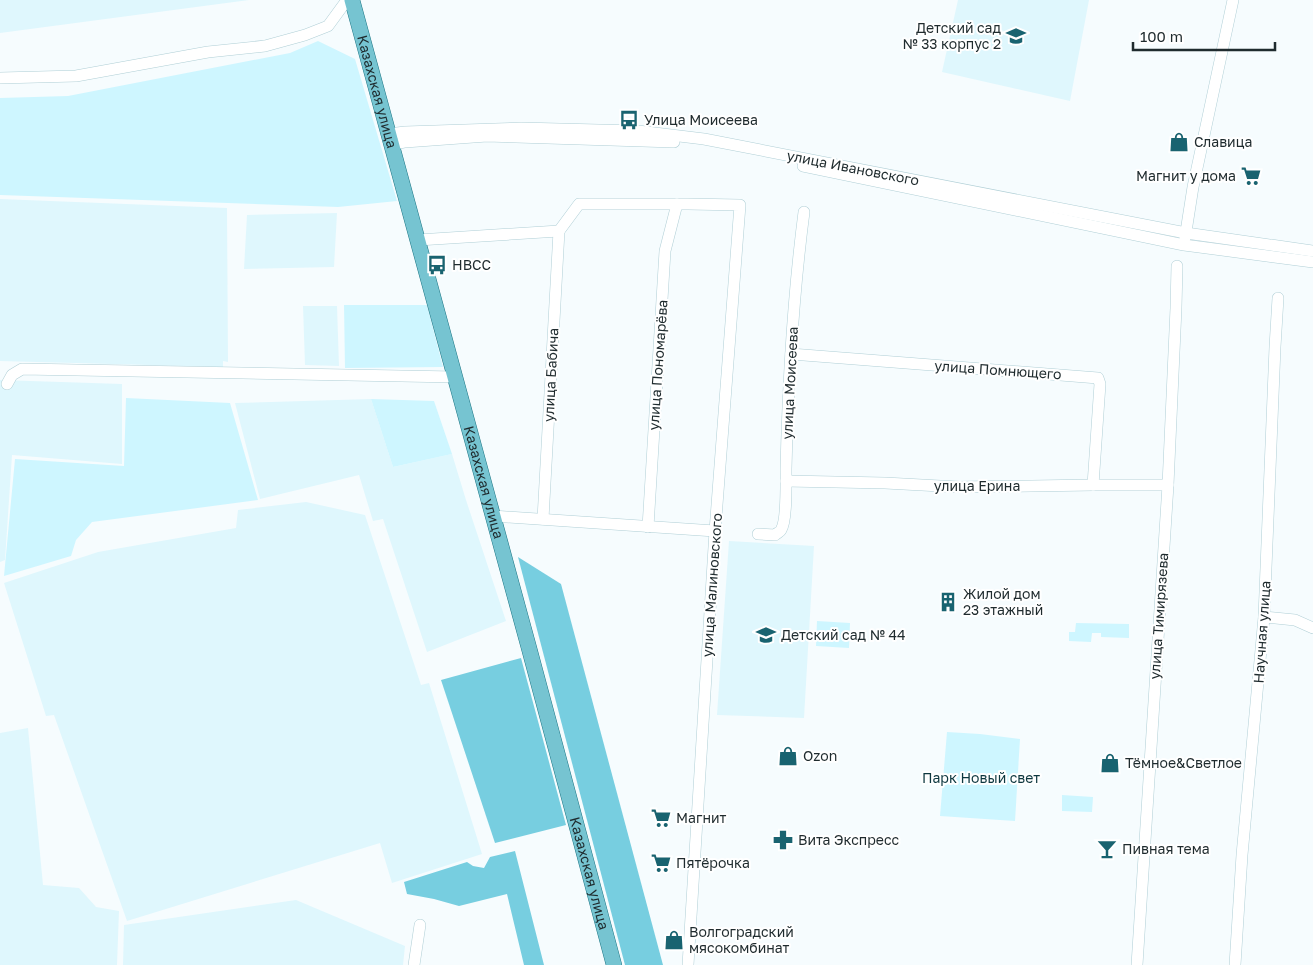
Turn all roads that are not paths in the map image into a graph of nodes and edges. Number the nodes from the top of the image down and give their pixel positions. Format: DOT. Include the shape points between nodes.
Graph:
graph roads {
  1 [pos="347,0"];
  2 [pos="352,0"];
  3 [pos="1233,0"];
  4 [pos="0,78"];
  5 [pos="390,140"];
  6 [pos="677,204"];
  7 [pos="804,212"];
  8 [pos="559,231"];
  9 [pos="1186,232"];
  10 [pos="418,240"];
  11 [pos="1184,245"];
  12 [pos="1313,251"];
  13 [pos="1313,262"];
  14 [pos="1177,266"];
  15 [pos="1278,298"];
  16 [pos="791,354"];
  17 [pos="455,376"];
  18 [pos="7,384"];
  19 [pos="786,481"];
  20 [pos="1093,485"];
  21 [pos="1168,485"];
  22 [pos="493,516"];
  23 [pos="543,519"];
  24 [pos="648,527"];
  25 [pos="715,531"];
  26 [pos="758,534"];
  27 [pos="1264,617"];
  28 [pos="1313,628"];
  29 [pos="420,925"];
  30 [pos="414,965"];
  31 [pos="614,965"];
  32 [pos="688,965"];
  33 [pos="1137,965"];
  34 [pos="1235,965"];
  1 -- 4 [label="street" via="328,26 264,46 208,52 76,76"];
  2 -- 5 [label="main road, Казахская улица"];
  3 -- 9 [label="street" via="1192,187"];
  5 -- 9 [label="street, улица Ивановского" via="404,132 521,128 638,131 695,138"];
  5 -- 10 [label="main road, Казахская улица"];
  5 -- 11 [label="street, улица Ивановского" via="405,142 487,136 704,146"];
  6 -- 8 [label="street" via="579,204"];
  6 -- 24 [label="street, улица Пономарёва" via="665,251"];
  6 -- 25 [label="street, улица Малиновского" via="740,205"];
  7 -- 16 [label="street, улица Моисеева"];
  8 -- 10 [label="street"];
  8 -- 23 [label="street, улица Бабича"];
  9 -- 11 [label="street"];
  9 -- 12 [label="street, улица Ивановского"];
  10 -- 17 [label="main road, Казахская улица"];
  11 -- 13 [label="street, улица Ивановского"];
  14 -- 21 [label="street, улица Тимирязева"];
  15 -- 27 [label="street, Научная улица"];
  16 -- 19 [label="street, улица Моисеева"];
  16 -- 20 [label="street, улица Помнющего" via="1098,378"];
  17 -- 18 [label="street" via="22,369 12,375"];
  17 -- 22 [label="main road, Казахская улица"];
  19 -- 20 [label="street, улица Ерина" via="959,487"];
  19 -- 26 [label="street, улица Моисеева" via="781,529 776,535"];
  20 -- 21 [label="street, улица Ерина"];
  21 -- 33 [label="street, улица Тимирязева"];
  22 -- 23 [label="street"];
  22 -- 31 [label="main road, Казахская улица"];
  23 -- 24 [label="street"];
  24 -- 25 [label="street"];
  25 -- 32 [label="street, улица Малиновского"];
  27 -- 28 [label="street" via="1295,620"];
  27 -- 34 [label="street, Научная улица"];
  29 -- 30 [label="street"];
}
